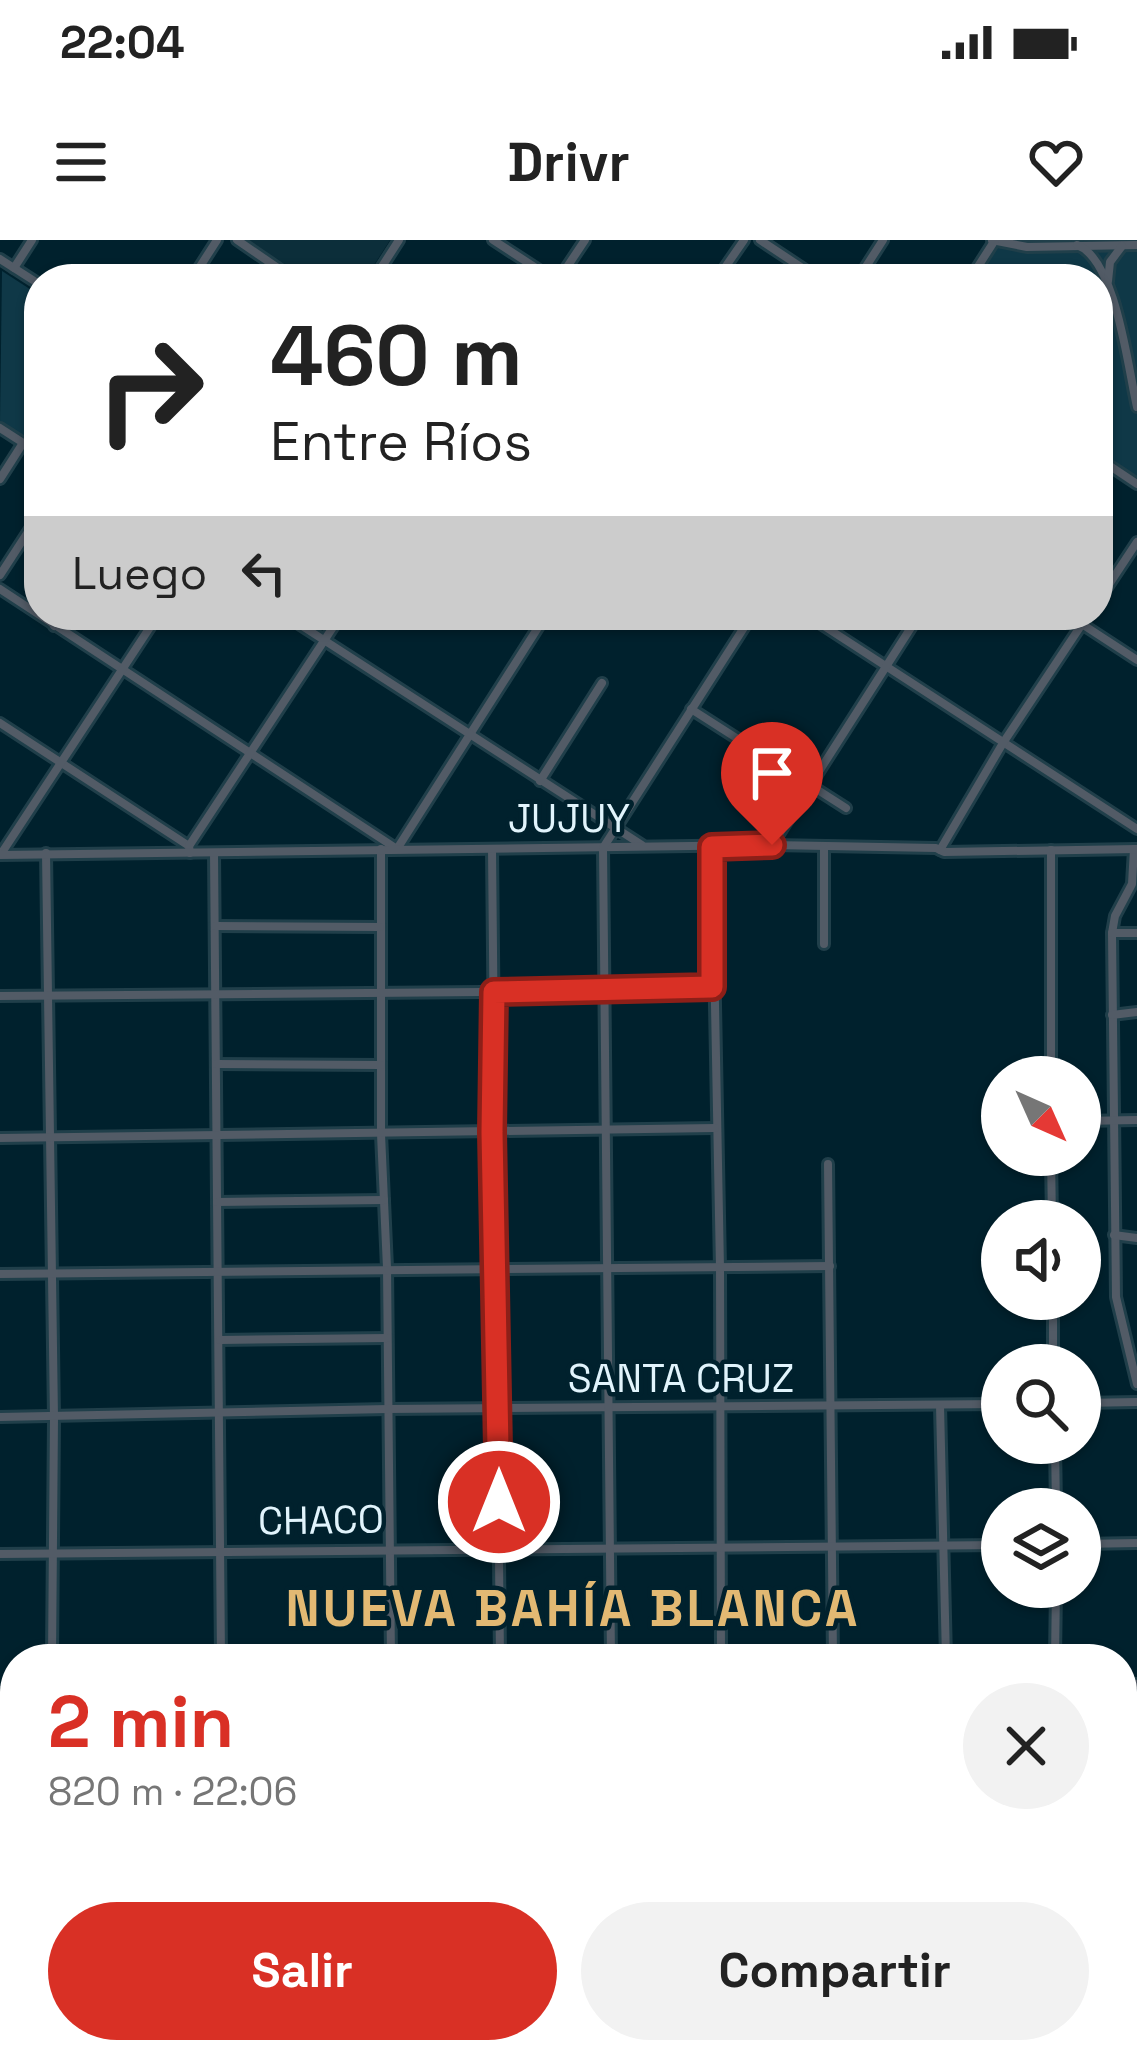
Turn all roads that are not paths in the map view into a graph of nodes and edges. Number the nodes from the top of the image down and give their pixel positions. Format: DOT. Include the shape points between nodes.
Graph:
graph roads {
  1 [pos="32,240"];
  2 [pos="238,240"];
  3 [pos="493,240"];
  4 [pos="994,240"];
  5 [pos="1017,240"];
  6 [pos="765,241"];
  7 [pos="1077,245"];
  8 [pos="1123,245"];
  9 [pos="1137,245"];
  10 [pos="1027,247"];
  11 [pos="0,259"];
  12 [pos="272,264"];
  13 [pos="532,264"];
  14 [pos="798,264"];
  15 [pos="1097,264"];
  16 [pos="1110,264"];
  17 [pos="14,268"];
  18 [pos="24,274"];
  19 [pos="1113,301"];
  20 [pos="1134,383"];
  21 [pos="1137,404"];
  22 [pos="0,428"];
  23 [pos="23,442"];
  24 [pos="0,478"];
  25 [pos="24,538"];
  26 [pos="1137,542"];
  27 [pos="0,575"];
  28 [pos="1113,578"];
  29 [pos="60,630"];
  30 [pos="148,630"];
  31 [pos="308,630"];
  32 [pos="331,630"];
  33 [pos="536,630"];
  34 [pos="742,630"];
  35 [pos="830,630"];
  36 [pos="909,630"];
  37 [pos="1078,630"];
  38 [pos="1098,630"];
  39 [pos="324,641"];
  40 [pos="1137,660"];
  41 [pos="886,666"];
  42 [pos="121,671"];
  43 [pos="602,683"];
  44 [pos="691,709"];
  45 [pos="0,723"];
  46 [pos="469,735"];
  47 [pos="1004,743"];
  48 [pos="250,755"];
  49 [pos="61,763"];
  50 [pos="540,781"];
  51 [pos="809,787"];
  52 [pos="846,808"];
  53 [pos="1137,811"];
  54 [pos="1133,827"];
  55 [pos="614,829"];
  56 [pos="772,845"];
  57 [pos="824,846"];
  58 [pos="712,847"];
  59 [pos="603,848"];
  60 [pos="647,848"];
  61 [pos="381,849"];
  62 [pos="397,849"];
  63 [pos="492,849"];
  64 [pos="1135,849"];
  65 [pos="190,850"];
  66 [pos="940,850"];
  67 [pos="1051,850"];
  68 [pos="214,853"];
  69 [pos="0,854"];
  70 [pos="46,854"];
  71 [pos="214,926"];
  72 [pos="380,927"];
  73 [pos="1112,933"];
  74 [pos="1137,933"];
  75 [pos="824,944"];
  76 [pos="712,987"];
  77 [pos="602,991"];
  78 [pos="214,992"];
  79 [pos="494,992"];
  80 [pos="48,994"];
  81 [pos="380,994"];
  82 [pos="0,997"];
  83 [pos="1137,1012"];
  84 [pos="1112,1015"];
  85 [pos="1051,1056"];
  86 [pos="216,1064"];
  87 [pos="381,1064"];
  88 [pos="1101,1120"];
  89 [pos="1112,1120"];
  90 [pos="1137,1120"];
  91 [pos="715,1128"];
  92 [pos="604,1130"];
  93 [pos="492,1132"];
  94 [pos="215,1133"];
  95 [pos="382,1134"];
  96 [pos="0,1138"];
  97 [pos="48,1138"];
  98 [pos="828,1164"];
  99 [pos="384,1200"];
  100 [pos="217,1202"];
  101 [pos="1114,1235"];
  102 [pos="1137,1238"];
  103 [pos="830,1266"];
  104 [pos="387,1268"];
  105 [pos="607,1268"];
  106 [pos="720,1268"];
  107 [pos="497,1270"];
  108 [pos="218,1271"];
  109 [pos="0,1274"];
  110 [pos="52,1274"];
  111 [pos="387,1338"];
  112 [pos="220,1340"];
  113 [pos="1137,1384"];
  114 [pos="1137,1402"];
  115 [pos="1101,1403"];
  116 [pos="981,1404"];
  117 [pos="940,1405"];
  118 [pos="832,1407"];
  119 [pos="388,1408"];
  120 [pos="607,1408"];
  121 [pos="720,1408"];
  122 [pos="499,1409"];
  123 [pos="220,1412"];
  124 [pos="0,1417"];
  125 [pos="55,1418"];
  126 [pos="1137,1543"];
  127 [pos="981,1544"];
  128 [pos="1101,1544"];
  129 [pos="833,1545"];
  130 [pos="944,1545"];
  131 [pos="721,1547"];
  132 [pos="500,1548"];
  133 [pos="610,1548"];
  134 [pos="388,1550"];
  135 [pos="221,1552"];
  136 [pos="52,1553"];
  137 [pos="0,1554"];
  138 [pos="1055,1608"];
  139 [pos="52,1644"];
  140 [pos="221,1644"];
  141 [pos="391,1644"];
  142 [pos="500,1644"];
  143 [pos="611,1644"];
  144 [pos="721,1644"];
  145 [pos="833,1644"];
  146 [pos="946,1644"];
  147 [pos="1054,1644"];
  1 -- 17 [label="street"];
  2 -- 12 [label="street"];
  3 -- 13 [label="street"];
  4 -- 10 [label="street"];
  5 -- 10 [label="street"];
  6 -- 14 [label="street"];
  7 -- 8 [label="street"];
  7 -- 10 [label="street"];
  7 -- 15 [label="street"];
  8 -- 9 [label="street"];
  8 -- 16 [label="street"];
  11 -- 17 [label="street"];
  17 -- 18 [label="street"];
  19 -- 20 [label="street"];
  20 -- 21 [label="street"];
  22 -- 23 [label="street"];
  23 -- 24 [label="street"];
  25 -- 27 [label="street"];
  26 -- 28 [label="street"];
  29 -- 42 [label="street"];
  30 -- 42 [label="street"];
  31 -- 39 [label="street"];
  32 -- 39 [label="street"];
  33 -- 46 [label="street"];
  34 -- 44 [label="street"];
  35 -- 41 [label="street"];
  36 -- 41 [label="street"];
  37 -- 47 [label="street"];
  38 -- 40 [label="street"];
  39 -- 46 [label="street"];
  39 -- 48 [label="street"];
  41 -- 47 [label="street"];
  41 -- 51 [label="street"];
  42 -- 48 [label="street"];
  42 -- 49 [label="street"];
  43 -- 50 [label="street"];
  44 -- 51 [label="street"];
  44 -- 55 [label="street"];
  45 -- 49 [label="street"];
  46 -- 50 [label="street"];
  46 -- 62 [label="street"];
  47 -- 54 [label="street"];
  47 -- 66 [label="street"];
  48 -- 62 [label="street"];
  48 -- 65 [label="street"];
  49 -- 65 [label="street"];
  49 -- 69 [label="street"];
  50 -- 55 [label="street"];
  51 -- 52 [label="street"];
  51 -- 56 [label="street"];
  53 -- 54 [label="street"];
  55 -- 59 [label="street"];
  55 -- 60 [label="street"];
  56 -- 57 [label="street, JUJUY"];
  56 -- 58 [label="street, JUJUY"];
  57 -- 66 [label="street, JUJUY"];
  57 -- 75 [label="street"];
  58 -- 60 [label="street, JUJUY"];
  58 -- 76 [label="street"];
  59 -- 60 [label="street, JUJUY"];
  59 -- 63 [label="street, JUJUY"];
  59 -- 77 [label="street"];
  61 -- 62 [label="street, JUJUY"];
  61 -- 68 [label="street, JUJUY"];
  61 -- 72 [label="street"];
  62 -- 63 [label="street, JUJUY"];
  63 -- 79 [label="street"];
  64 -- 67 [label="street, JUJUY"];
  64 -- 73 [label="street" via="1132,884"];
  65 -- 68 [label="street, JUJUY"];
  65 -- 70 [label="street, JUJUY"];
  66 -- 67 [label="street, JUJUY"];
  67 -- 85 [label="street"];
  68 -- 71 [label="street"];
  69 -- 70 [label="street, JUJUY"];
  70 -- 80 [label="street"];
  71 -- 72 [label="street"];
  71 -- 78 [label="street"];
  72 -- 81 [label="street"];
  73 -- 74 [label="street"];
  73 -- 84 [label="street"];
  76 -- 77 [label="street"];
  76 -- 91 [label="street"];
  77 -- 79 [label="street"];
  77 -- 92 [label="street"];
  78 -- 80 [label="street"];
  78 -- 81 [label="street"];
  78 -- 86 [label="street"];
  79 -- 81 [label="street"];
  79 -- 93 [label="street"];
  80 -- 82 [label="street"];
  80 -- 97 [label="street"];
  81 -- 87 [label="street"];
  83 -- 84 [label="street"];
  84 -- 89 [label="street"];
  86 -- 87 [label="street"];
  86 -- 94 [label="street"];
  87 -- 95 [label="street"];
  88 -- 89 [label="street"];
  89 -- 90 [label="street"];
  89 -- 101 [label="street"];
  91 -- 92 [label="street"];
  91 -- 106 [label="street"];
  92 -- 93 [label="street"];
  92 -- 105 [label="street"];
  93 -- 95 [label="street"];
  93 -- 107 [label="street"];
  94 -- 95 [label="street"];
  94 -- 97 [label="street"];
  94 -- 100 [label="street"];
  95 -- 99 [label="street"];
  96 -- 97 [label="street"];
  97 -- 110 [label="street"];
  98 -- 103 [label="street"];
  99 -- 100 [label="street"];
  99 -- 104 [label="street"];
  100 -- 108 [label="street"];
  101 -- 102 [label="street"];
  101 -- 113 [label="street" via="1116,1297"];
  103 -- 106 [label="street"];
  103 -- 118 [label="street"];
  104 -- 107 [label="street"];
  104 -- 108 [label="street"];
  104 -- 111 [label="street"];
  105 -- 106 [label="street"];
  105 -- 107 [label="street"];
  105 -- 120 [label="street"];
  106 -- 121 [label="street"];
  107 -- 122 [label="street"];
  108 -- 110 [label="street"];
  108 -- 112 [label="street"];
  109 -- 110 [label="street"];
  110 -- 125 [label="street"];
  111 -- 112 [label="street"];
  111 -- 119 [label="street"];
  112 -- 123 [label="street"];
  114 -- 115 [label="street"];
  116 -- 117 [label="street, SANTA CRUZ"];
  117 -- 118 [label="street, SANTA CRUZ"];
  117 -- 130 [label="street"];
  118 -- 121 [label="street, SANTA CRUZ"];
  118 -- 129 [label="street"];
  119 -- 122 [label="street, SANTA CRUZ"];
  119 -- 123 [label="street, SANTA CRUZ"];
  119 -- 134 [label="street"];
  120 -- 121 [label="street, SANTA CRUZ"];
  120 -- 122 [label="street, SANTA CRUZ"];
  120 -- 133 [label="street"];
  121 -- 131 [label="street"];
  122 -- 132 [label="street"];
  123 -- 125 [label="street, SANTA CRUZ"];
  123 -- 135 [label="street"];
  124 -- 125 [label="street, SANTA CRUZ"];
  125 -- 136 [label="street"];
  126 -- 128 [label="street"];
  127 -- 130 [label="street, CHACO"];
  129 -- 130 [label="street, CHACO"];
  129 -- 131 [label="street, CHACO"];
  129 -- 145 [label="street"];
  130 -- 146 [label="street"];
  131 -- 133 [label="street, CHACO"];
  131 -- 144 [label="street"];
  132 -- 133 [label="street, CHACO"];
  132 -- 134 [label="street, CHACO"];
  132 -- 142 [label="street"];
  133 -- 143 [label="street"];
  134 -- 135 [label="street, CHACO"];
  134 -- 141 [label="street"];
  135 -- 136 [label="street, CHACO"];
  135 -- 140 [label="street"];
  136 -- 137 [label="street, CHACO"];
  136 -- 139 [label="street"];
  138 -- 147 [label="street"];
}
